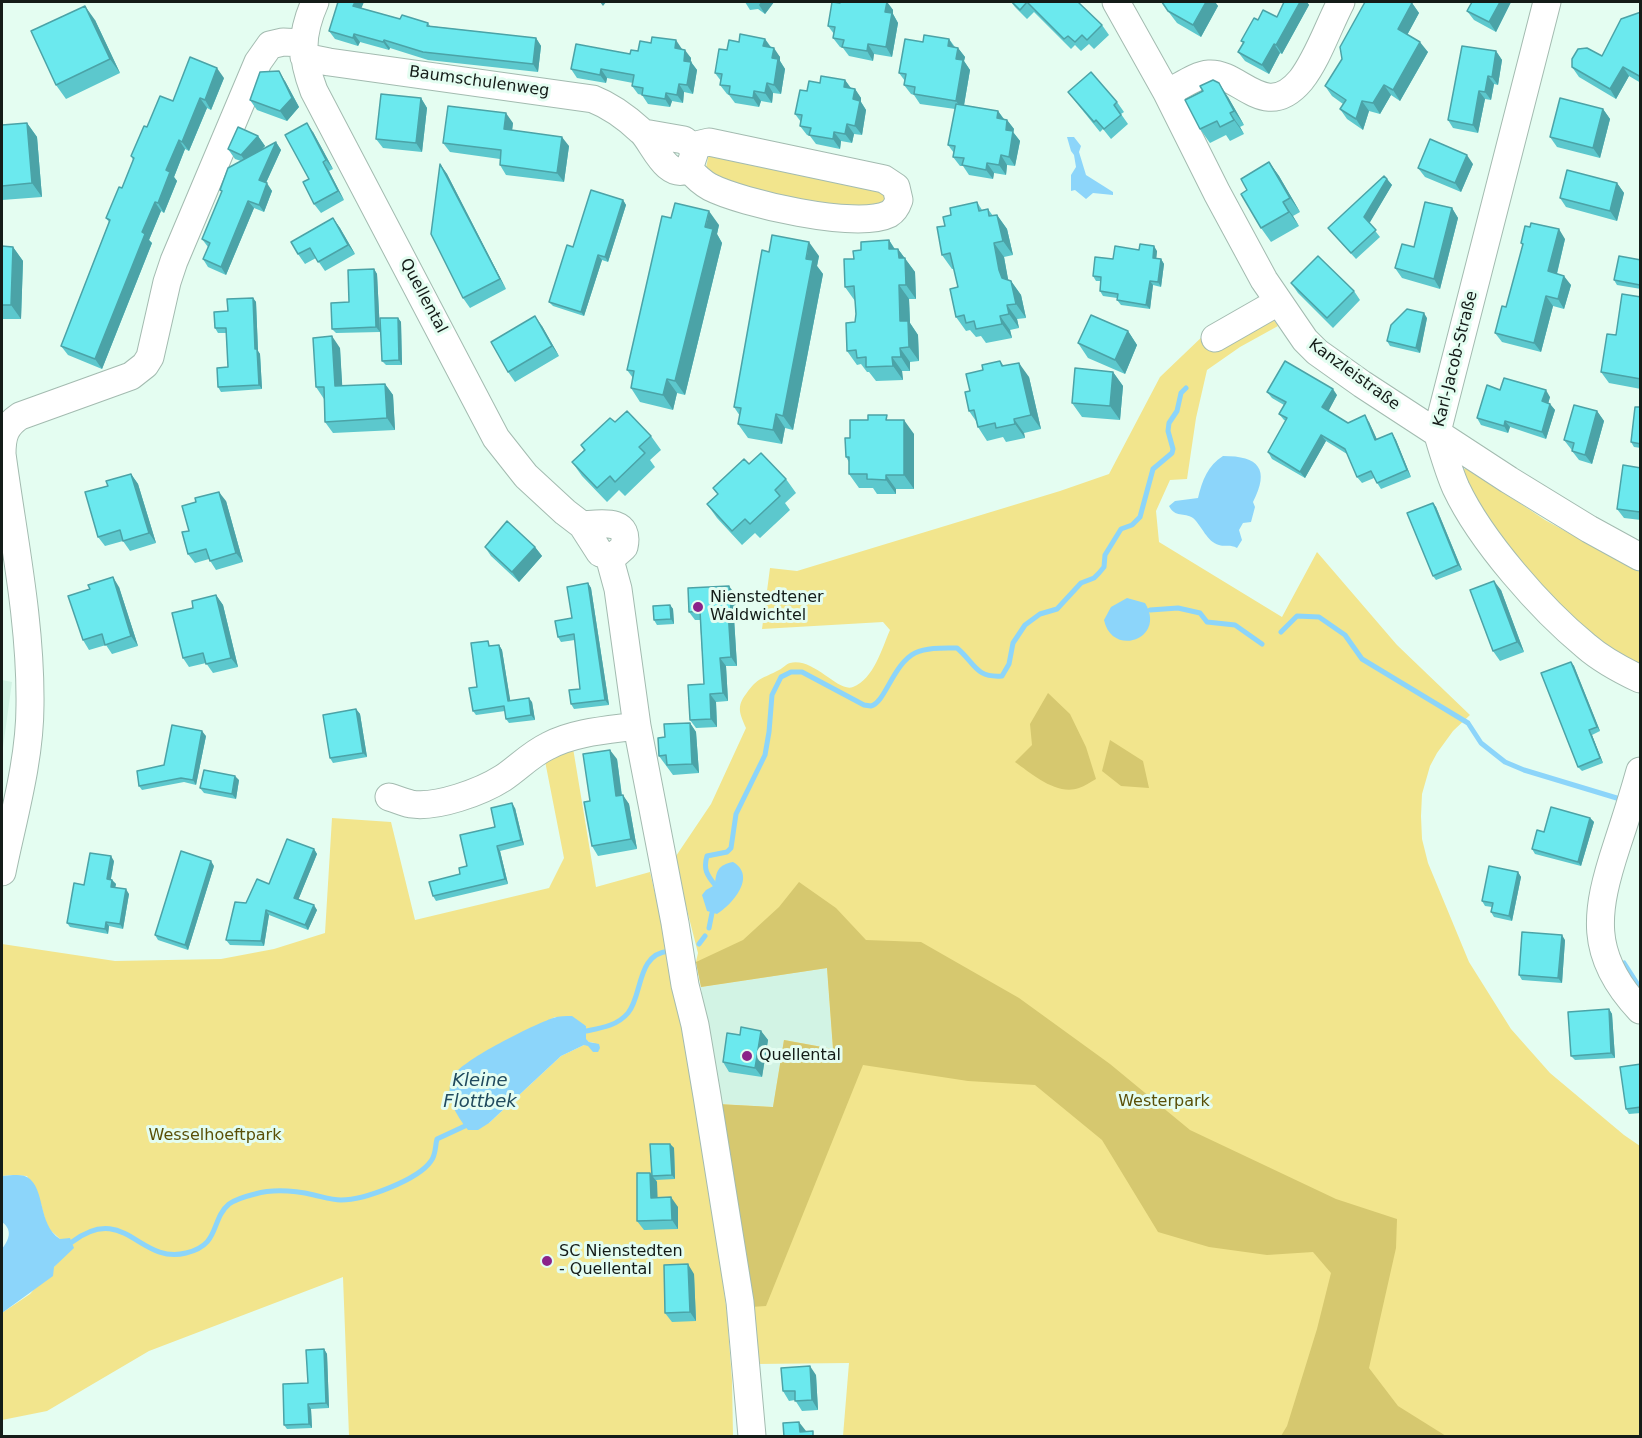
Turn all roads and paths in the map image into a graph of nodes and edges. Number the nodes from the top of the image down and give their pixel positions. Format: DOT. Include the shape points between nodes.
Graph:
graph roads {
  1 [pos="315,2"];
  2 [pos="1116,2"];
  3 [pos="1341,2"];
  4 [pos="1547,2"];
  5 [pos="304,50"];
  6 [pos="1167,93"];
  7 [pos="690,158"];
  8 [pos="1278,302"];
  9 [pos="1215,338"];
  10 [pos="1437,432"];
  11 [pos="1641,557"];
  12 [pos="1641,679"];
  13 [pos="637,726"];
  14 [pos="1641,771"];
  15 [pos="389,797"];
  16 [pos="2,872"];
  17 [pos="1641,1010"];
  18 [pos="752,1437"];
  1 -- 5 [label="street" via="306,24"];
  2 -- 6 [label="street, Kanzleistraße"];
  3 -- 6 [label="street" via="1302,78 1288,91 1265,96 1222,76 1208,74"];
  4 -- 10 [label="street, Karl-Jacob-Straße"];
  5 -- 7 [label="street, Baumschulenweg" via="329,62 593,99 612,108 644,133 657,155 671,168 681,171"];
  5 -- 13 [label="street, Quellental" via="314,91 496,438 532,482 582,525 606,523 621,528 624,534 624,547 609,556 618,589"];
  5 -- 16 [label="street, Baumschulenweg" via="283,42 270,45 258,62 174,261 145,365 131,376 20,416 4,432 2,454 26,623 30,705 24,765"];
  6 -- 8 [label="street, Kanzleistraße"];
  7 -- 7 [label="street" via="699,180 718,191 814,216 877,218 894,211 899,200 896,187 884,179 709,142"];
  8 -- 9 [label="street"];
  8 -- 10 [label="street, Kanzleistraße" via="1317,352"];
  10 -- 11 [label="street, Kanzleistraße" via="1541,500"];
  10 -- 12 [label="street, Karl-Jacob-Straße" via="1455,487 1503,558 1586,647"];
  13 -- 15 [label="street" via="557,741 503,778 448,800 412,804"];
  13 -- 18 [label="street, Quellental" via="707,1096 740,1302"];
  14 -- 17 [label="street" via="1605,882 1600,910 1605,958 1614,977"];
}
